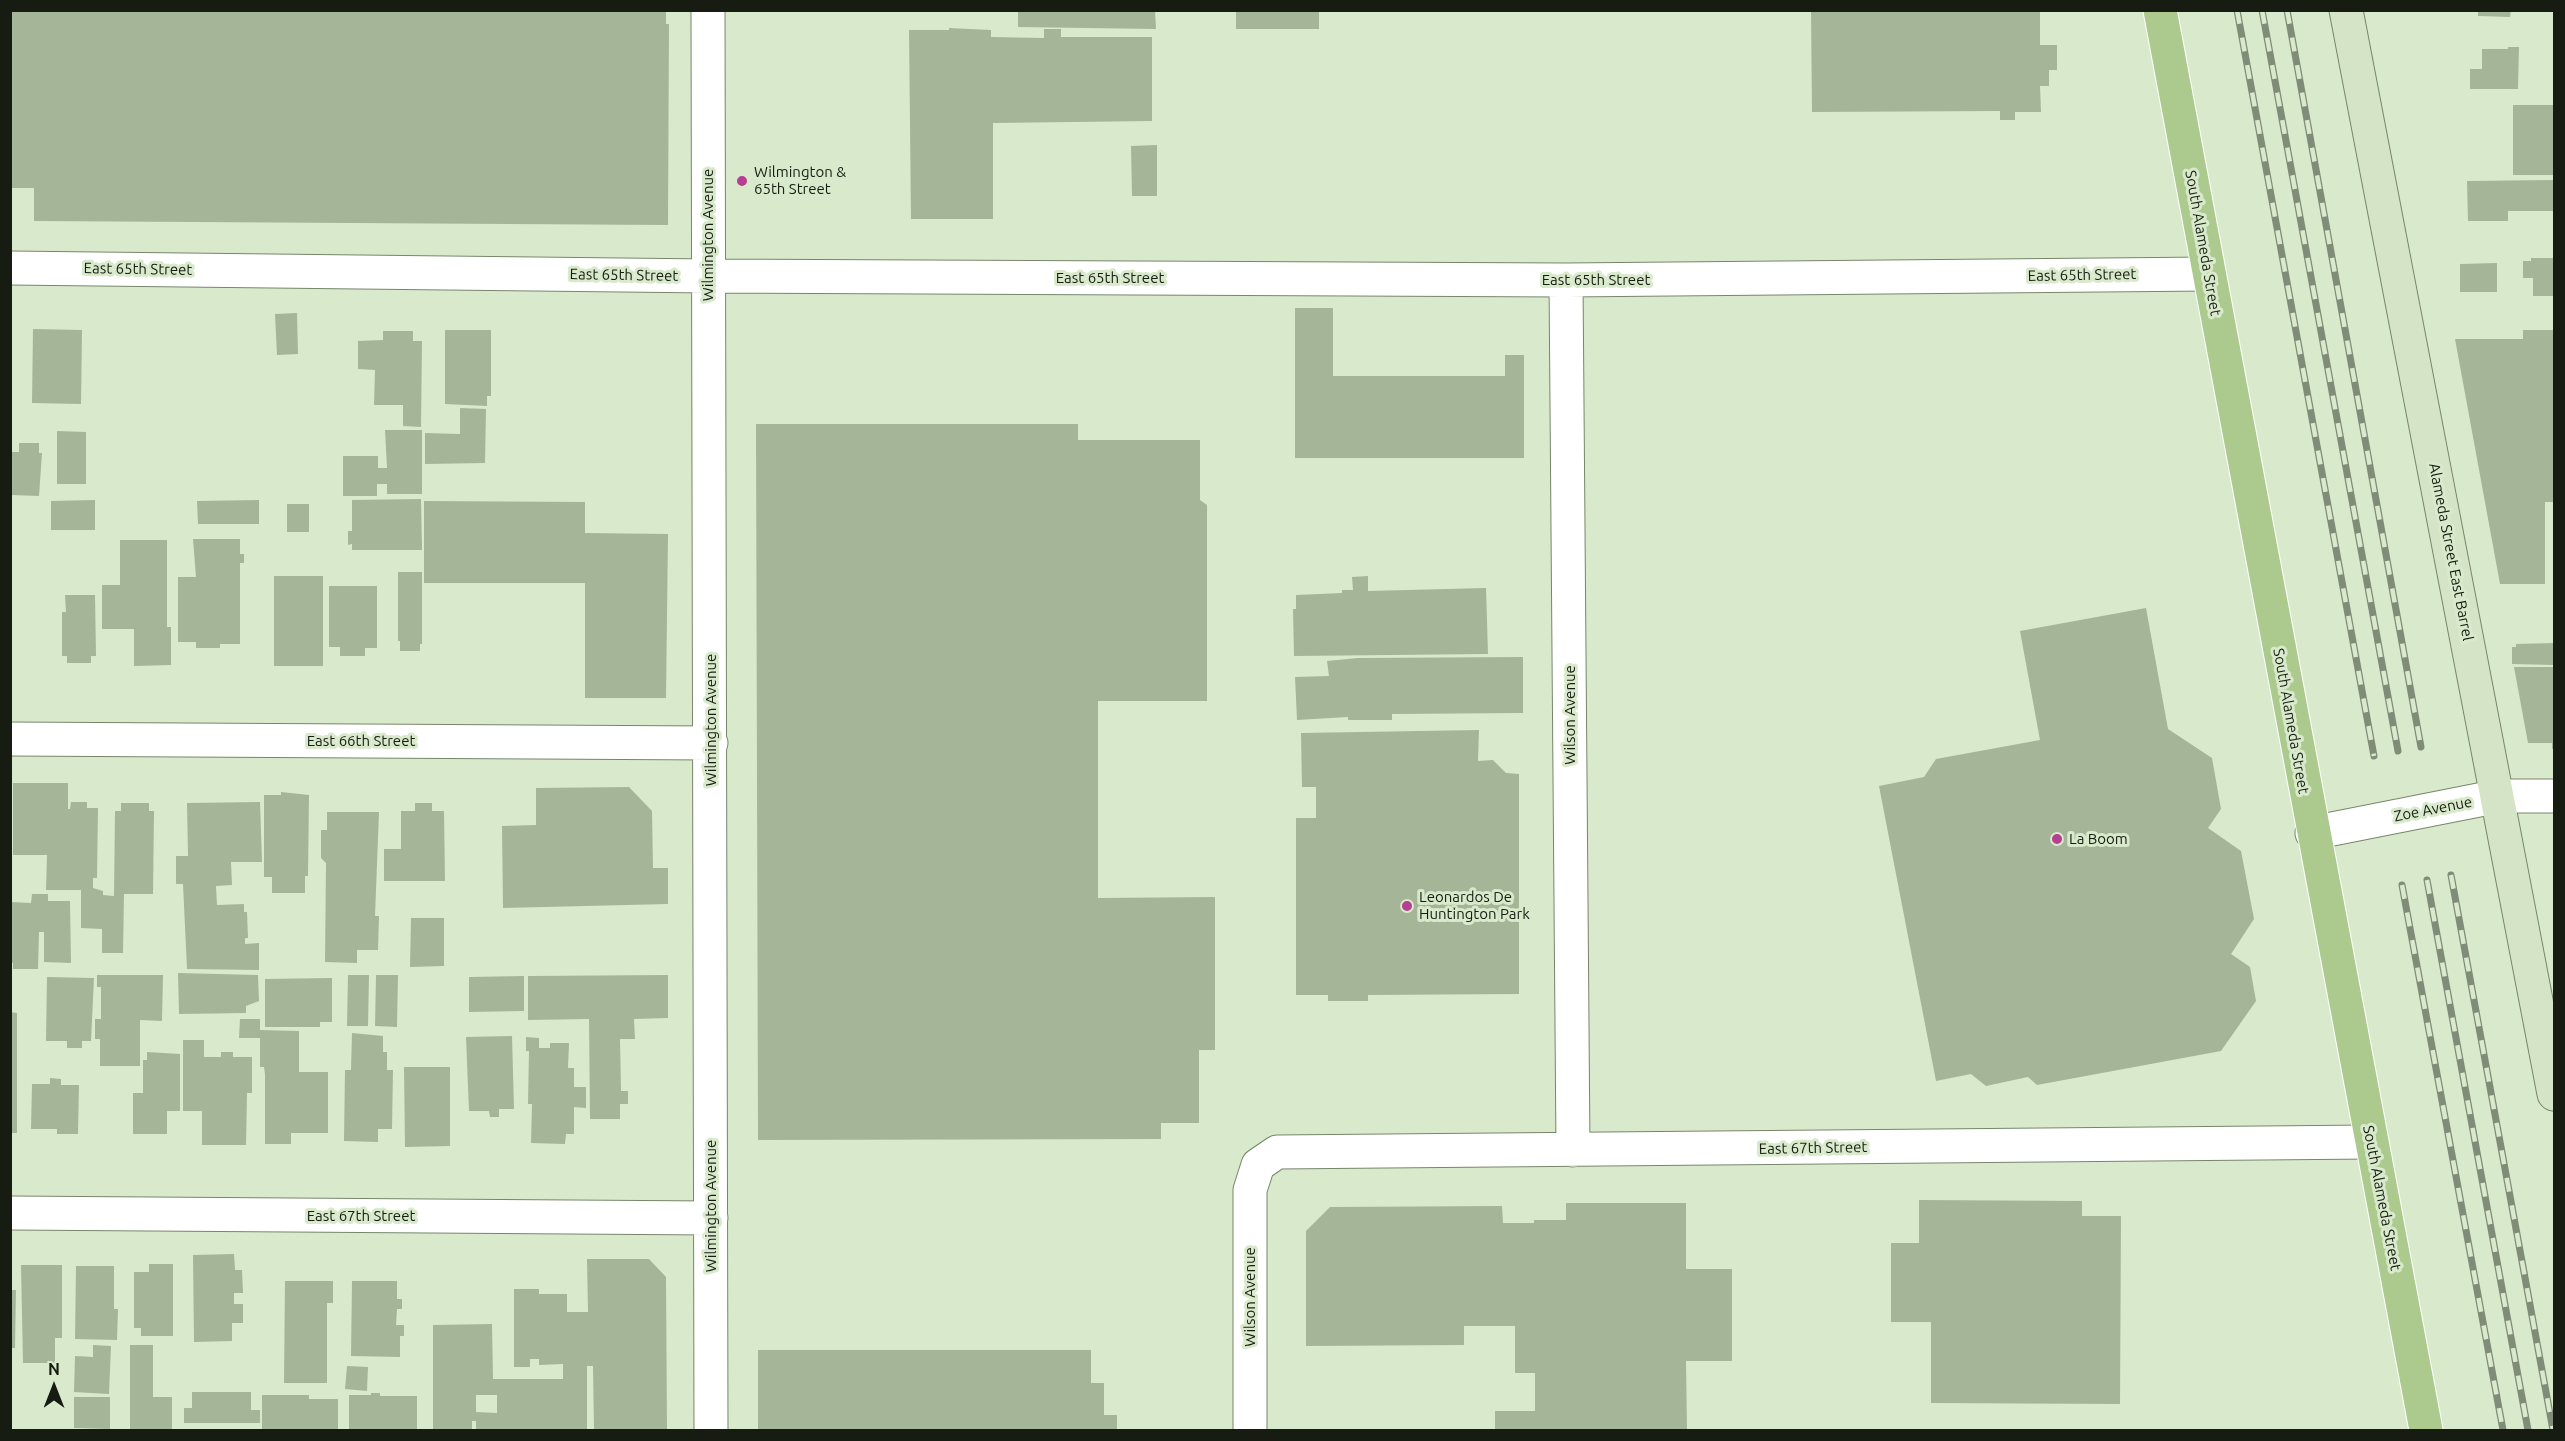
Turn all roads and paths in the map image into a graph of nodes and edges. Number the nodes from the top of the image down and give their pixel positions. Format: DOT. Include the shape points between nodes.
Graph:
graph roads {
  1 [pos="708,10"];
  2 [pos="2160,10"];
  3 [pos="2346,10"];
  4 [pos="10,268"];
  5 [pos="2209,274"];
  6 [pos="709,276"];
  7 [pos="1566,280"];
  8 [pos="10,739"];
  9 [pos="711,743"];
  10 [pos="2499,796"];
  11 [pos="2554,796"];
  12 [pos="2312,833"];
  13 [pos="2554,1094"];
  14 [pos="2371,1142"];
  15 [pos="1573,1150"];
  16 [pos="1258,1165"];
  17 [pos="10,1213"];
  18 [pos="711,1218"];
  19 [pos="711,1431"];
  20 [pos="1250,1431"];
  21 [pos="2426,1431"];
  1 -- 6 [label="street, Wilmington Avenue"];
  2 -- 5 [label="main road, South Alameda Street"];
  3 -- 10 [label="street, Alameda Street East Barrel"];
  4 -- 6 [label="street, East 65th Street"];
  5 -- 7 [label="street, East 65th Street"];
  5 -- 12 [label="main road, South Alameda Street"];
  6 -- 7 [label="street, East 65th Street"];
  6 -- 9 [label="street, Wilmington Avenue"];
  7 -- 15 [label="street, Wilson Avenue"];
  8 -- 9 [label="street, East 66th Street"];
  9 -- 18 [label="street, Wilmington Avenue"];
  10 -- 11 [label="street, Zoe Avenue"];
  10 -- 12 [label="street, Zoe Avenue"];
  10 -- 13 [label="street, Alameda Street East Barrel"];
  12 -- 14 [label="main road, South Alameda Street"];
  14 -- 15 [label="street, East 67th Street"];
  14 -- 21 [label="main road, South Alameda Street"];
  15 -- 16 [label="street, East 67th Street" via="1295,1151 1277,1152"];
  16 -- 20 [label="street, Wilson Avenue" via="1250,1190"];
  17 -- 18 [label="street, East 67th Street"];
  18 -- 19 [label="street, Wilmington Avenue"];
}
